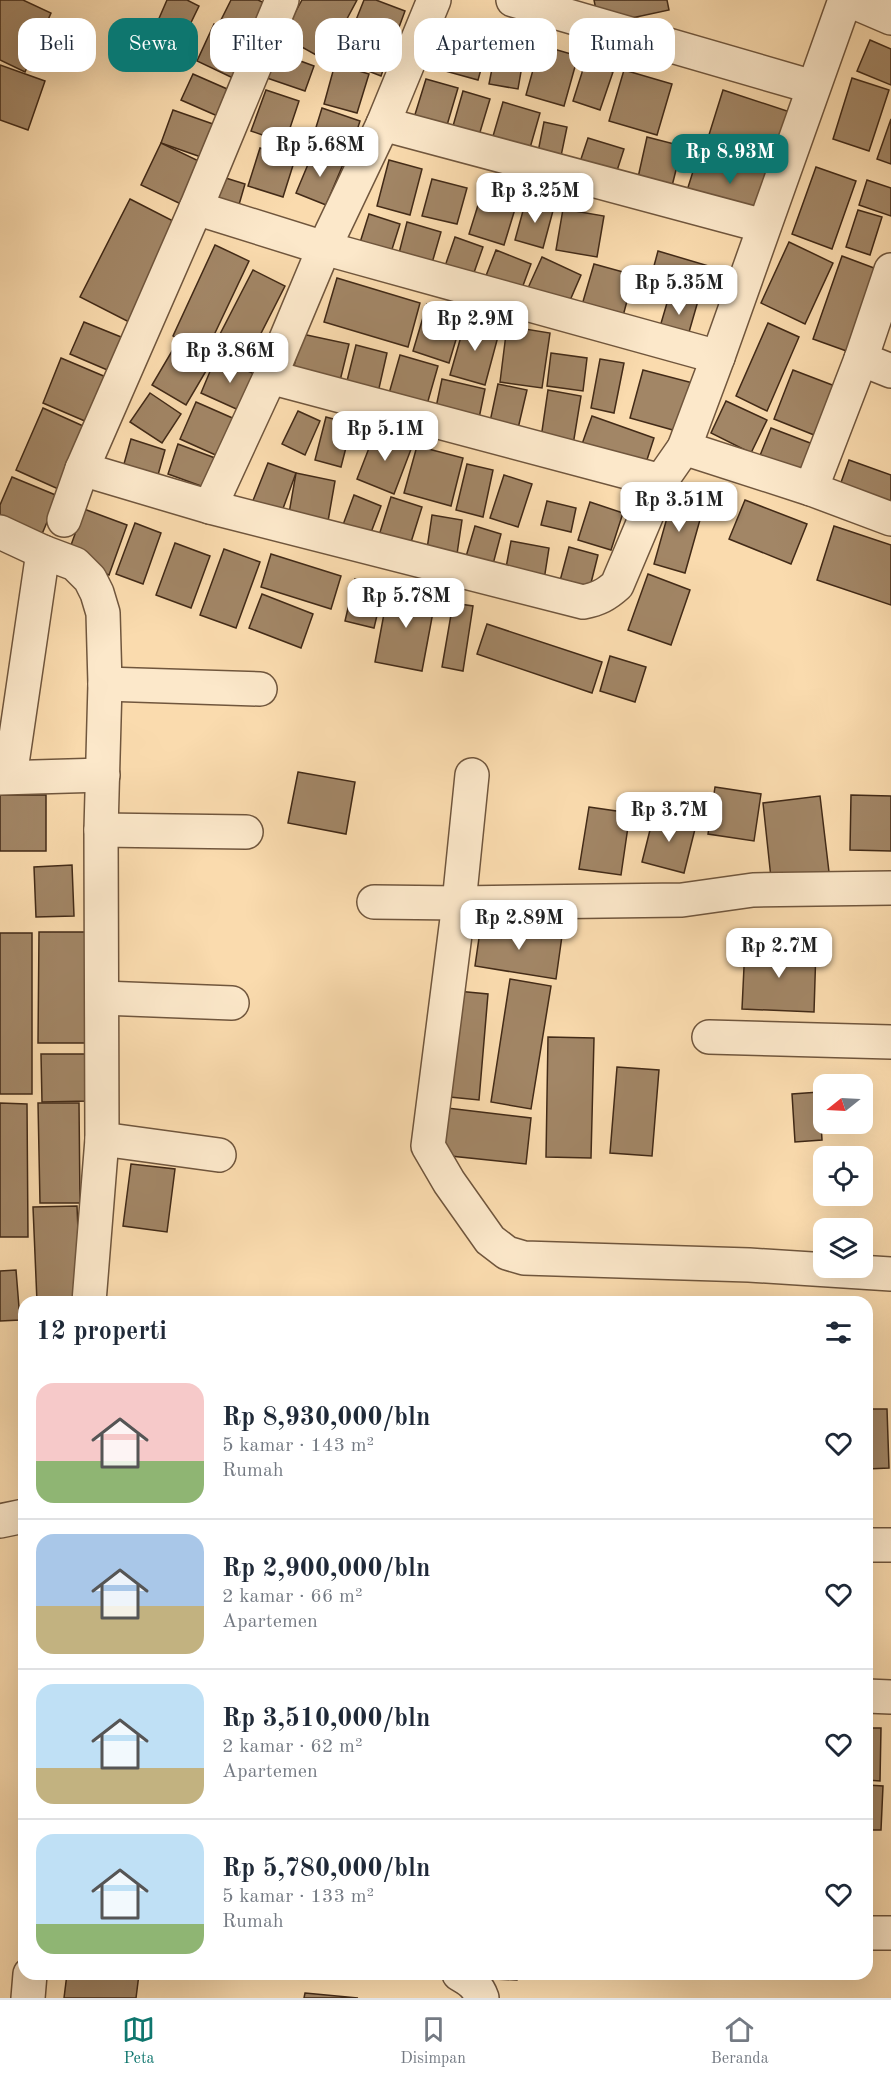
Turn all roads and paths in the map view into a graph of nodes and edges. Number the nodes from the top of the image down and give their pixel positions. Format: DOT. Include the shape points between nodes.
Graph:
graph roads {
  1 [pos="282,0"];
  2 [pos="434,0"];
  3 [pos="513,0"];
  4 [pos="847,0"];
  5 [pos="891,18"];
  6 [pos="813,87"];
  7 [pos="383,124"];
  8 [pos="196,208"];
  9 [pos="764,226"];
  10 [pos="324,248"];
  11 [pos="891,270"];
  12 [pos="718,357"];
  13 [pos="861,359"];
  14 [pos="891,371"];
  15 [pos="270,376"];
  16 [pos="684,448"];
  17 [pos="82,469"];
  18 [pos="661,481"];
  19 [pos="811,489"];
  20 [pos="210,507"];
  21 [pos="891,519"];
  22 [pos="64,520"];
  23 [pos="0,532"];
  24 [pos="43,552"];
  25 [pos="105,684"];
  26 [pos="260,689"];
  27 [pos="104,776"];
  28 [pos="472,776"];
  29 [pos="5,778"];
  30 [pos="101,830"];
  31 [pos="246,832"];
  32 [pos="891,888"];
  33 [pos="374,902"];
  34 [pos="459,903"];
  35 [pos="102,998"];
  36 [pos="232,1003"];
  37 [pos="709,1037"];
  38 [pos="891,1042"];
  39 [pos="102,1139"];
  40 [pos="219,1155"];
  41 [pos="891,1274"];
  42 [pos="89,1296"];
  43 [pos="18,1517"];
  44 [pos="0,1521"];
  45 [pos="873,1545"];
  46 [pos="891,1545"];
  47 [pos="873,1696"];
  48 [pos="891,1697"];
  49 [pos="873,1933"];
  50 [pos="891,1933"];
  51 [pos="30,1980"];
  52 [pos="470,1980"];
  53 [pos="28,1998"];
  54 [pos="482,1998"];
  1 -- 8 [label="street"];
  2 -- 7 [label="street"];
  3 -- 6 [label="street"];
  4 -- 5 [label="street"];
  4 -- 6 [label="street"];
  6 -- 9 [label="street"];
  7 -- 9 [label="street"];
  7 -- 10 [label="street"];
  8 -- 10 [label="street"];
  8 -- 17 [label="street"];
  9 -- 12 [label="street"];
  10 -- 12 [label="street"];
  10 -- 15 [label="street"];
  11 -- 13 [label="street"];
  12 -- 16 [label="street"];
  13 -- 14 [label="street"];
  13 -- 19 [label="street"];
  15 -- 18 [label="street"];
  15 -- 20 [label="street"];
  16 -- 18 [label="street"];
  16 -- 19 [label="street"];
  17 -- 20 [label="street"];
  17 -- 22 [label="street"];
  18 -- 20 [label="street" via="617,585 598,599 583,602"];
  19 -- 21 [label="street"];
  23 -- 24 [label="street"];
  24 -- 25 [label="street" via="75,564 97,593 103,613"];
  24 -- 29 [label="street"];
  25 -- 26 [label="street"];
  25 -- 27 [label="street"];
  27 -- 29 [label="street"];
  27 -- 30 [label="street"];
  28 -- 34 [label="street"];
  30 -- 31 [label="street"];
  30 -- 35 [label="street"];
  32 -- 34 [label="street" via="753,890 682,900"];
  33 -- 34 [label="street"];
  34 -- 41 [label="street" via="428,1146 490,1240 507,1253 524,1258"];
  35 -- 36 [label="street"];
  35 -- 39 [label="street"];
  37 -- 38 [label="street"];
  39 -- 40 [label="street"];
  39 -- 42 [label="street"];
  43 -- 44 [label="street"];
  45 -- 46 [label="street"];
  47 -- 48 [label="street"];
  49 -- 50 [label="street"];
  51 -- 53 [label="street"];
  52 -- 54 [label="street"];
}
